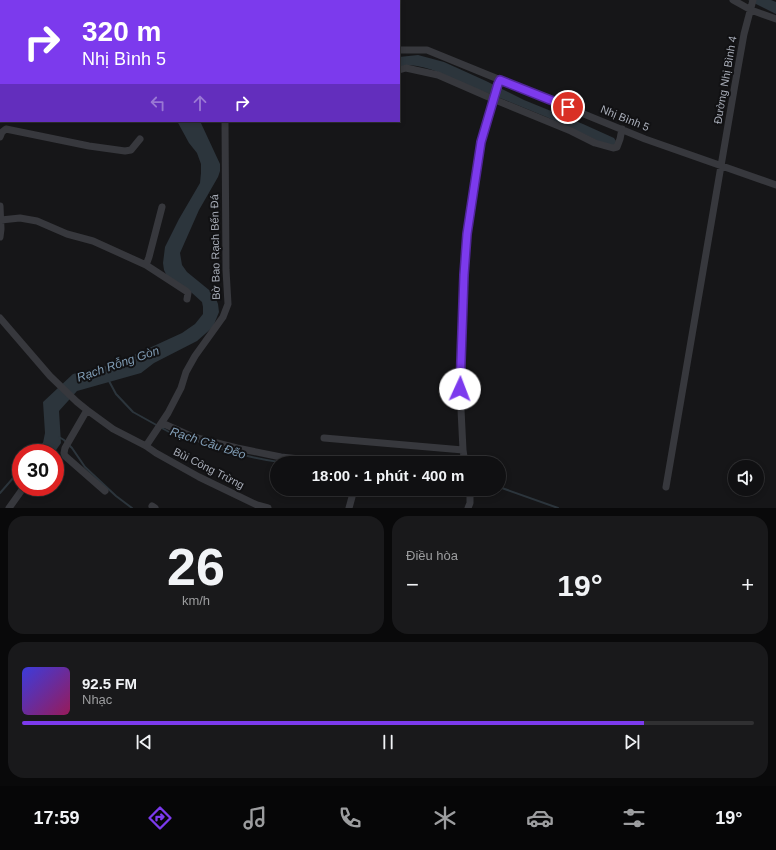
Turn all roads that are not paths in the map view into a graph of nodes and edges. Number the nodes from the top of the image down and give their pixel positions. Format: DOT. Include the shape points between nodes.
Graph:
graph roads {
  1 [pos="733,0"];
  2 [pos="752,4"];
  3 [pos="776,19"];
  4 [pos="400,50"];
  5 [pos="400,70"];
  6 [pos="499,82"];
  7 [pos="493,98"];
  8 [pos="225,122"];
  9 [pos="622,129"];
  10 [pos="0,137"];
  11 [pos="140,139"];
  12 [pos="722,165"];
  13 [pos="776,185"];
  14 [pos="0,206"];
  15 [pos="162,207"];
  16 [pos="1,220"];
  17 [pos="0,237"];
  18 [pos="146,265"];
  19 [pos="187,299"];
  20 [pos="0,318"];
  21 [pos="87,410"];
  22 [pos="161,425"];
  23 [pos="324,438"];
  24 [pos="146,446"];
  25 [pos="463,450"];
  26 [pos="276,456"];
  27 [pos="464,456"];
  28 [pos="666,487"];
  29 [pos="105,491"];
  30 [pos="18,496"];
  31 [pos="470,496"];
  32 [pos="352,497"];
  33 [pos="256,506"];
  34 [pos="9,508"];
  35 [pos="268,508"];
  36 [pos="349,508"];
  37 [pos="468,508"];
  1 -- 2 [label="street"];
  2 -- 3 [label="street"];
  2 -- 12 [label="street, Đường Nhị Bình 4" via="744,34"];
  4 -- 6 [label="street, Nhị Bình 5" via="427,50"];
  5 -- 7 [label="street" via="406,68 438,75"];
  6 -- 7 [label="street"];
  6 -- 9 [label="street, Nhị Bình 5"];
  7 -- 9 [label="street" via="613,148 617,147"];
  7 -- 25 [label="street" via="481,142 467,234 460,389"];
  8 -- 22 [label="street, Bờ Bao Rạch Bến Đá" via="228,304 223,317 186,372 181,388"];
  9 -- 12 [label="street, Nhị Bình 5"];
  10 -- 11 [label="street" via="6,129 125,151 131,150"];
  12 -- 13 [label="street, Nhị Bình 5"];
  12 -- 28 [label="street, Đường Nhị Bình 4"];
  14 -- 16 [label="street"];
  15 -- 18 [label="street"];
  16 -- 17 [label="street"];
  16 -- 18 [label="street" via="20,218 37,221 66,234 93,241"];
  18 -- 19 [label="street" via="186,290"];
  20 -- 21 [label="street, Bùi Công Trừng" via="50,376"];
  21 -- 24 [label="street, Bùi Công Trừng" via="113,429"];
  21 -- 29 [label="street" via="64,453"];
  22 -- 24 [label="street, Bờ Bao Rạch Bến Đá"];
  22 -- 26 [label="street" via="194,437"];
  23 -- 25 [label="street"];
  24 -- 33 [label="street, Bùi Công Trừng"];
  25 -- 27 [label="street"];
  30 -- 34 [label="street"];
  31 -- 37 [label="street"];
  32 -- 36 [label="street"];
  33 -- 35 [label="street, Bùi Công Trừng"];
}
